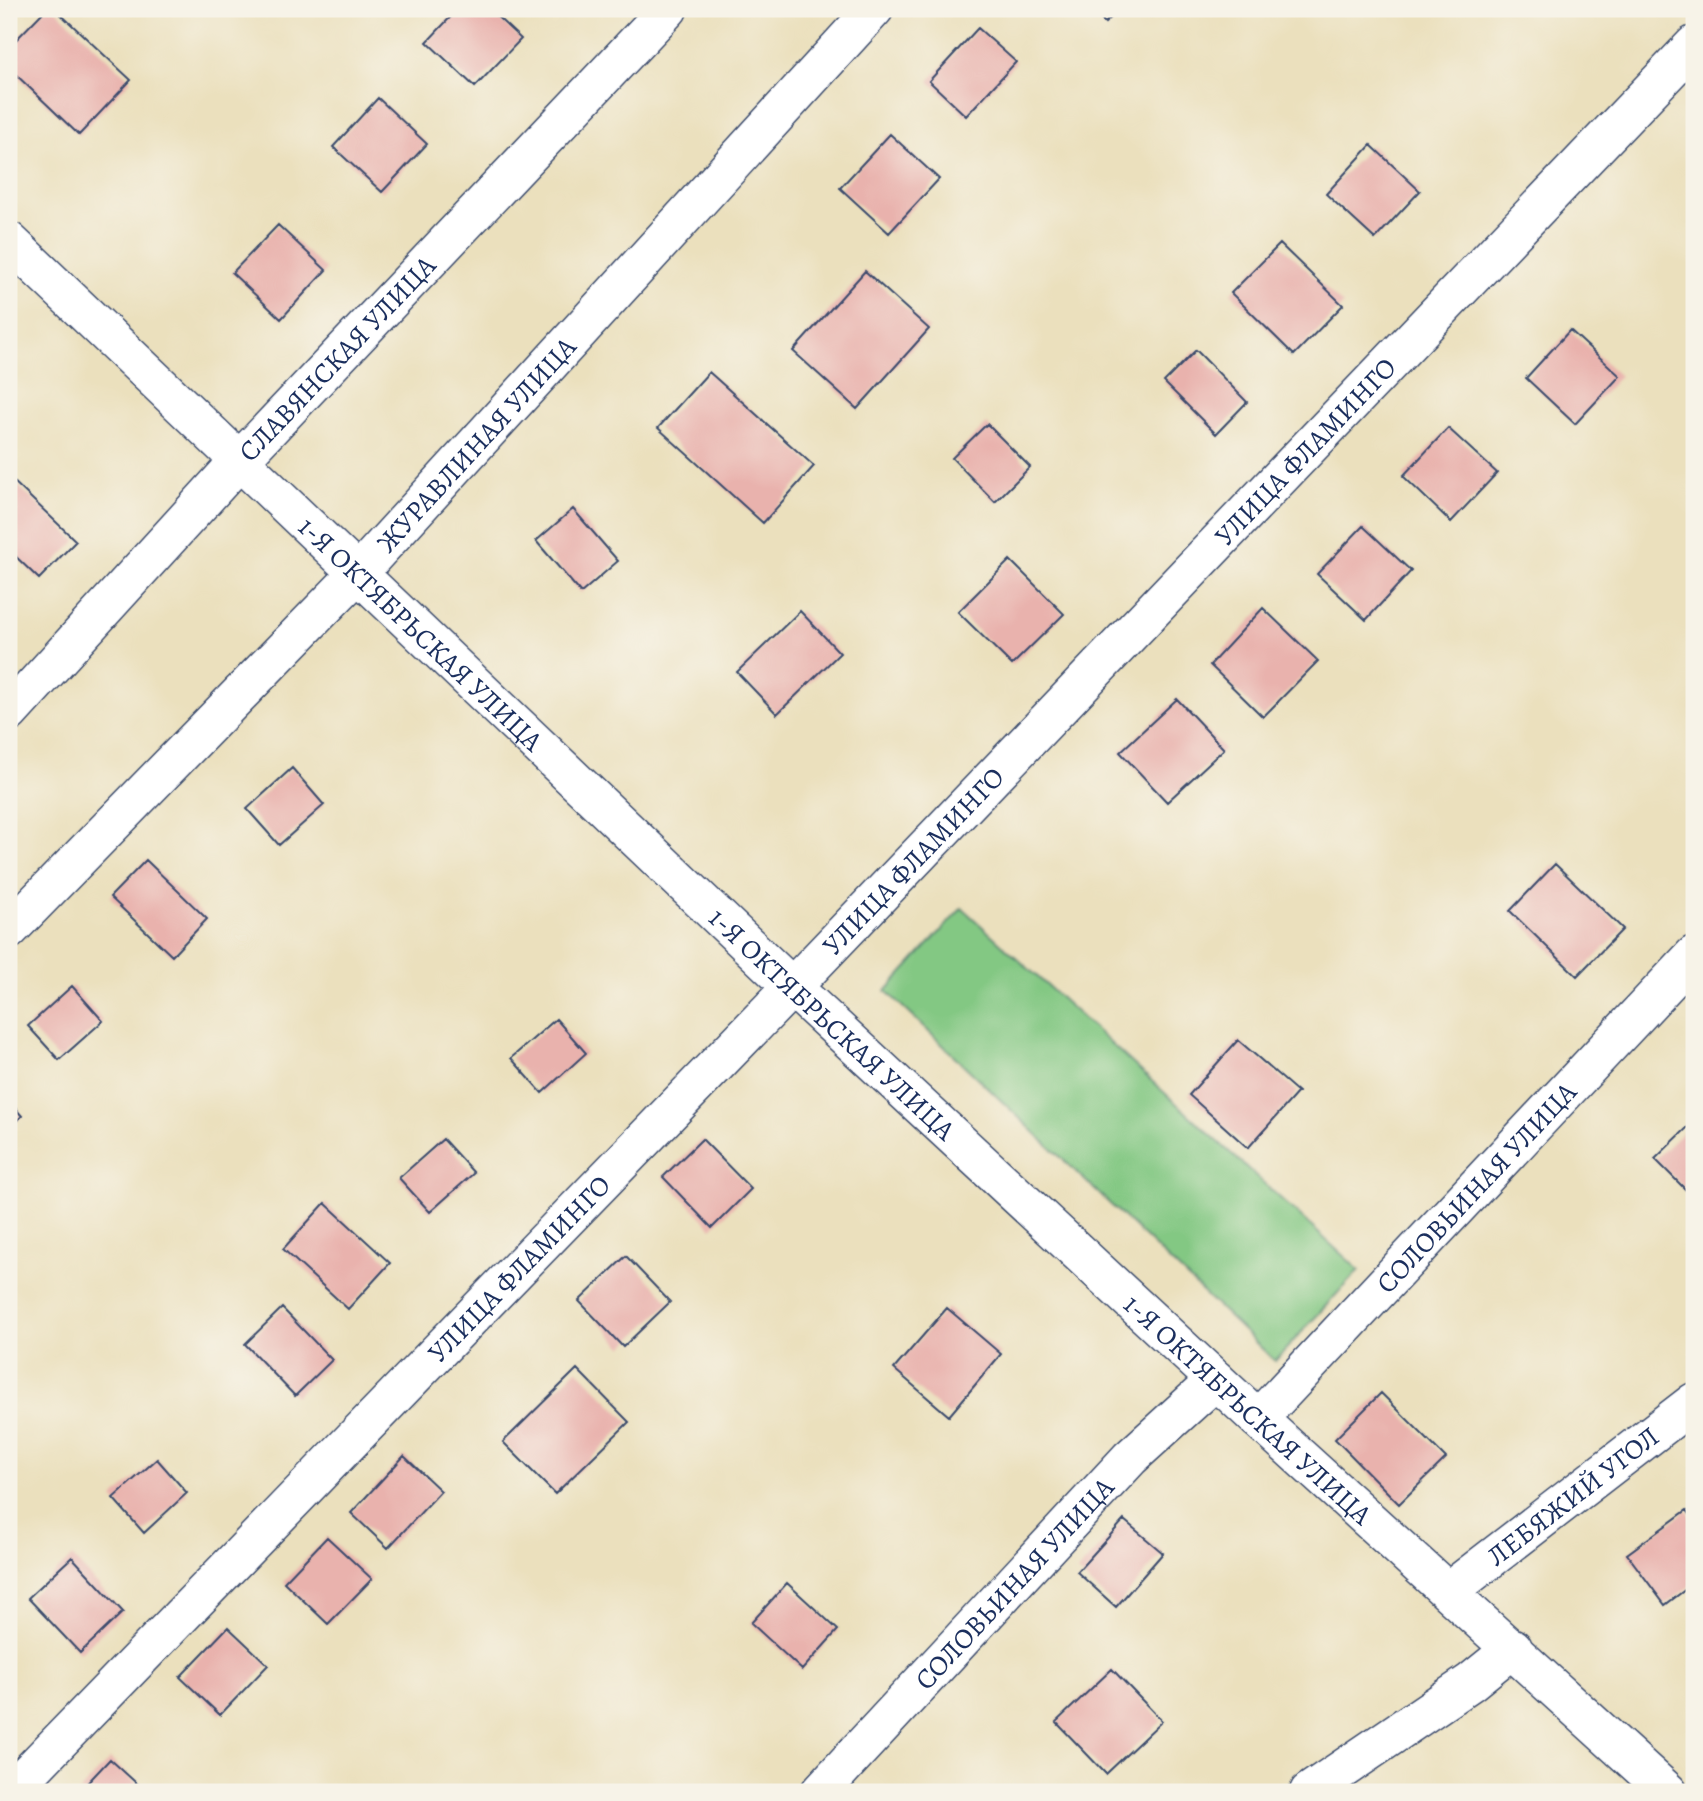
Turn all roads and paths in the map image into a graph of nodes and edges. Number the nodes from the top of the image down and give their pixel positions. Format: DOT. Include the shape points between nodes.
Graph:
graph roads {
  1 [pos="668,9"];
  2 [pos="874,9"];
  3 [pos="1694,45"];
  4 [pos="9,241"];
  5 [pos="239,461"];
  6 [pos="358,573"];
  7 [pos="9,713"];
  8 [pos="9,930"];
  9 [pos="1694,956"];
  10 [pos="792,987"];
  11 [pos="1216,1380"];
  12 [pos="1694,1402"];
  13 [pos="1258,1419"];
  14 [pos="1449,1591"];
  15 [pos="1513,1648"];
  16 [pos="10,1792"];
  17 [pos="820,1792"];
  18 [pos="1309,1792"];
  19 [pos="1668,1792"];
  1 -- 5 [label="street, СЛАВЯНСКАЯ УЛИЦА"];
  2 -- 6 [label="street, ЖУРАВЛИНАЯ УЛИЦА"];
  3 -- 10 [label="street, УЛИЦА ФЛАМИНГО"];
  4 -- 5 [label="street, 1-Я ОКТЯБРЬСКАЯ УЛИЦА"];
  5 -- 6 [label="street, 1-Я ОКТЯБРЬСКАЯ УЛИЦА"];
  5 -- 7 [label="street, СЛАВЯНСКАЯ УЛИЦА"];
  6 -- 8 [label="street, ЖУРАВЛИНАЯ УЛИЦА"];
  6 -- 10 [label="street, 1-Я ОКТЯБРЬСКАЯ УЛИЦА"];
  9 -- 13 [label="street, СОЛОВЬИНАЯ УЛИЦА"];
  10 -- 11 [label="street, 1-Я ОКТЯБРЬСКАЯ УЛИЦА"];
  10 -- 16 [label="street, УЛИЦА ФЛАМИНГО"];
  11 -- 13 [label="street, 1-Я ОКТЯБРЬСКАЯ УЛИЦА"];
  11 -- 17 [label="street, СОЛОВЬИНАЯ УЛИЦА" via="1130,1458"];
  12 -- 14 [label="street, ЛЕБЯЖИЙ УГОЛ"];
  13 -- 14 [label="street, 1-Я ОКТЯБРЬСКАЯ УЛИЦА"];
  14 -- 15 [label="street, 1-Я ОКТЯБРЬСКАЯ УЛИЦА"];
  15 -- 18 [label="street" via="1471,1682"];
  15 -- 19 [label="street, 1-Я ОКТЯБРЬСКАЯ УЛИЦА"];
}
